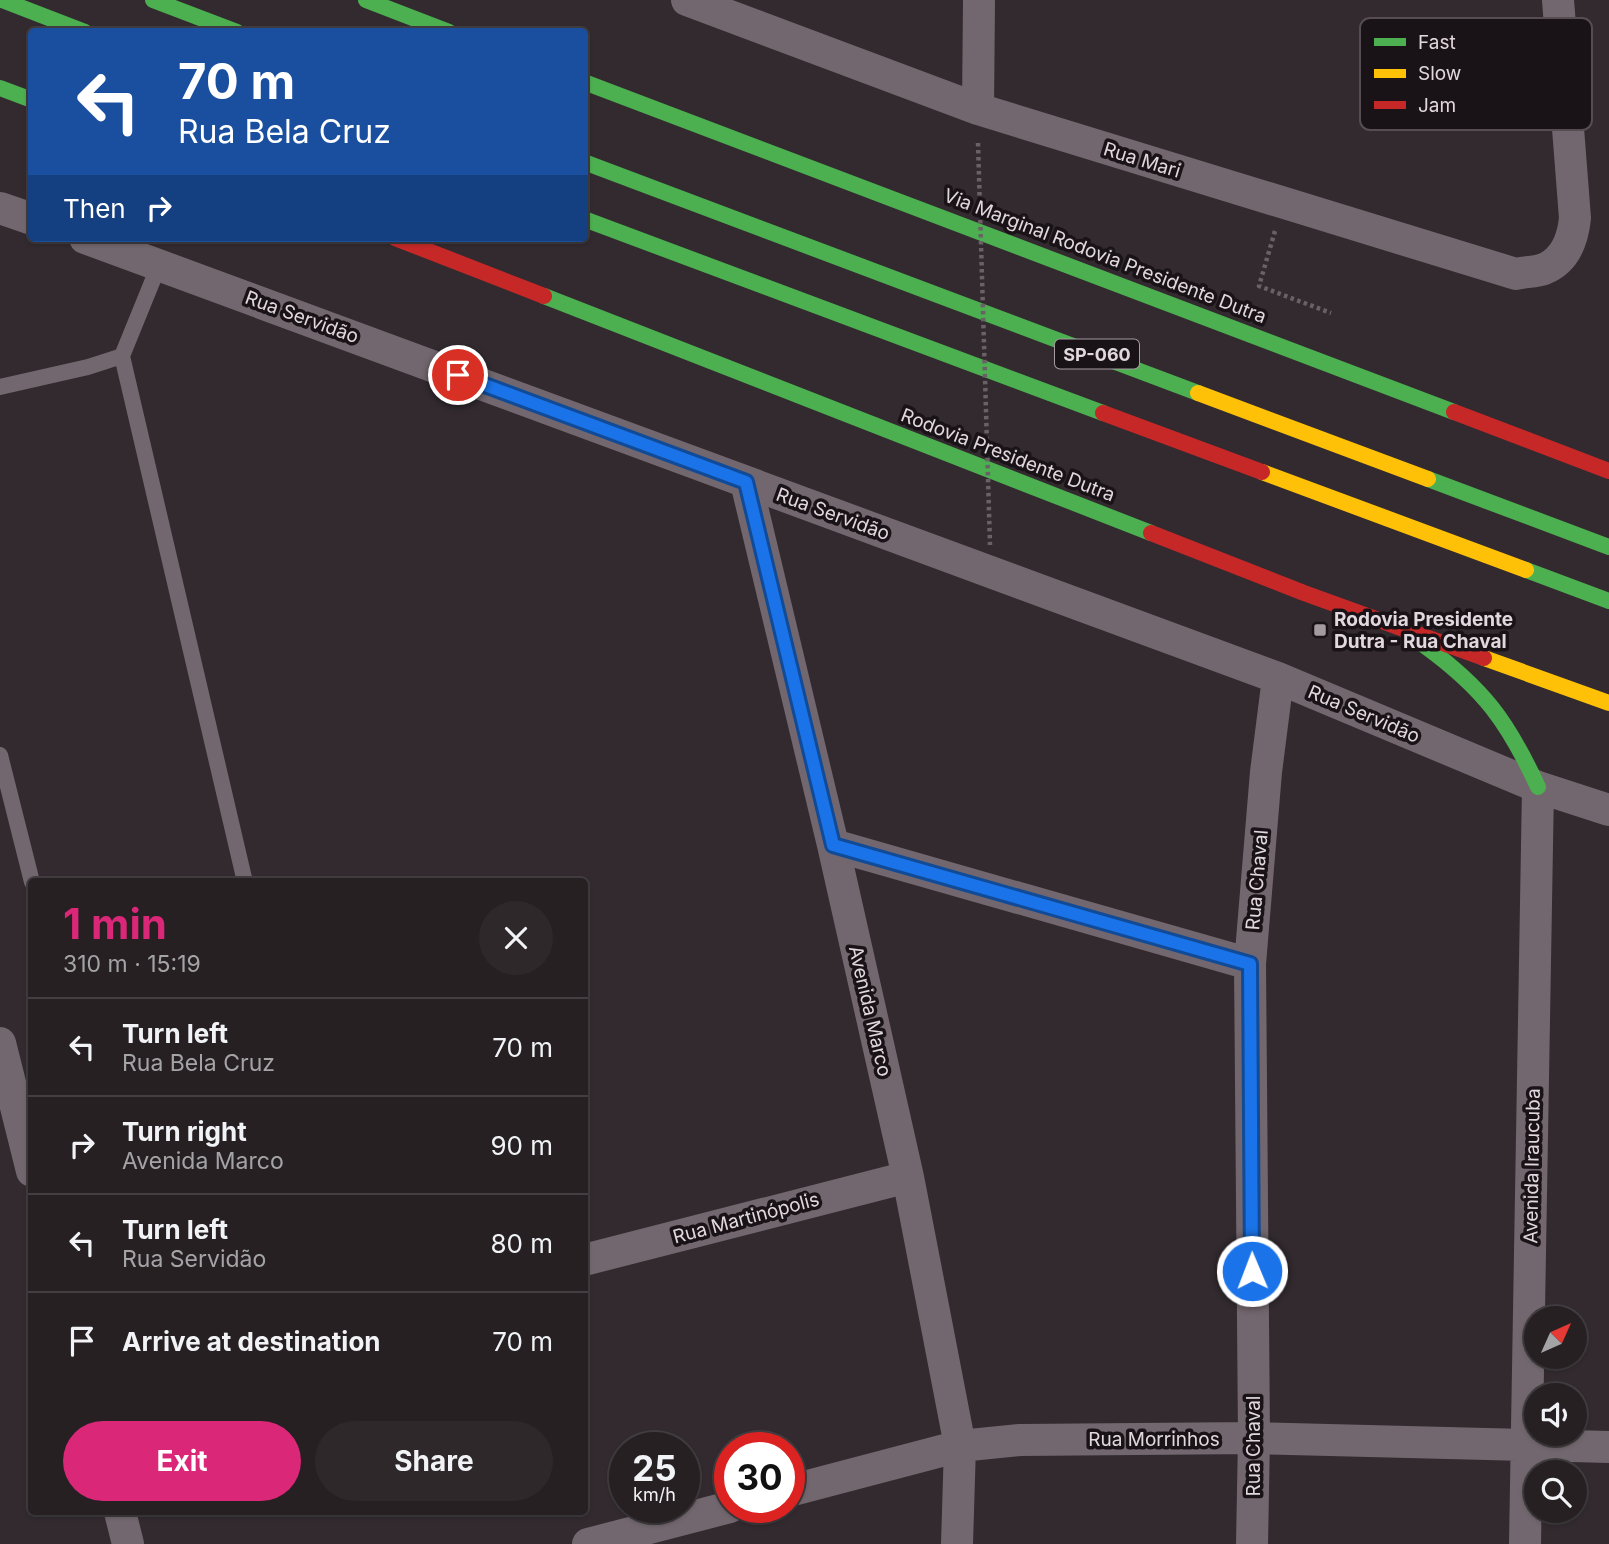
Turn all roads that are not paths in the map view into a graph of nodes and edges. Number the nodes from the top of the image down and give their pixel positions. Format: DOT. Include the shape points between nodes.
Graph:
graph roads {
  1 [pos="2,0"];
  2 [pos="153,0"];
  3 [pos="366,0"];
  4 [pos="687,0"];
  5 [pos="979,0"];
  6 [pos="1558,0"];
  7 [pos="1559,18"];
  8 [pos="75,28"];
  9 [pos="226,28"];
  10 [pos="439,28"];
  11 [pos="588,84"];
  12 [pos="0,88"];
  13 [pos="28,98"];
  14 [pos="978,109"];
  15 [pos="1568,130"];
  16 [pos="588,164"];
  17 [pos="0,208"];
  18 [pos="28,218"];
  19 [pos="588,220"];
  20 [pos="96,242"];
  21 [pos="405,242"];
  22 [pos="159,264"];
  23 [pos="122,356"];
  24 [pos="0,387"];
  25 [pos="1609,471"];
  26 [pos="746,482"];
  27 [pos="1609,547"];
  28 [pos="1609,601"];
  29 [pos="1381,621"];
  30 [pos="1278,678"];
  31 [pos="1609,703"];
  32 [pos="0,755"];
  33 [pos="1538,787"];
  34 [pos="1609,810"];
  35 [pos="833,845"];
  36 [pos="31,878"];
  37 [pos="244,878"];
  38 [pos="1250,964"];
  39 [pos="0,1043"];
  40 [pos="28,1155"];
  41 [pos="908,1177"];
  42 [pos="588,1259"];
  43 [pos="1528,1383"];
  44 [pos="1254,1438"];
  45 [pos="960,1446"];
  46 [pos="1524,1446"];
  47 [pos="1527,1446"];
  48 [pos="1609,1447"];
  49 [pos="805,1487"];
  50 [pos="714,1511"];
  51 [pos="121,1515"];
  52 [pos="128,1544"];
  53 [pos="588,1544"];
  54 [pos="957,1544"];
  55 [pos="1252,1544"];
  56 [pos="1525,1544"];
  1 -- 8 [label="highway"];
  2 -- 9 [label="highway"];
  3 -- 10 [label="highway"];
  4 -- 14 [label="street, Rua Mari"];
  5 -- 14 [label="street"];
  6 -- 7 [label="street, Rua Mari"];
  11 -- 25 [label="highway, Via Marginal Rodovia Presidente Dutra"];
  12 -- 13 [label="highway"];
  14 -- 15 [label="street, Rua Mari" via="1516,274 1545,269 1562,256 1573,236"];
  16 -- 27 [label="highway, SP-060"];
  17 -- 18 [label="street"];
  19 -- 28 [label="highway, SP-060"];
  20 -- 22 [label="street, Rua Servidão"];
  21 -- 29 [label="highway, Rodovia Presidente Dutra"];
  22 -- 23 [label="lane"];
  22 -- 26 [label="street, Rua Servidão"];
  23 -- 24 [label="lane"];
  23 -- 37 [label="lane"];
  26 -- 30 [label="street, Rua Servidão"];
  26 -- 35 [label="street, Avenida Marco"];
  29 -- 31 [label="highway, Rodovia Presidente Dutra"];
  29 -- 33 [label="highway" via="1446,661 1494,709 1516,740"];
  30 -- 33 [label="street, Rua Servidão"];
  30 -- 38 [label="street, Rua Chaval"];
  32 -- 36 [label="lane"];
  33 -- 34 [label="street, Rua Servidão"];
  33 -- 43 [label="street, Avenida Iraucuba"];
  35 -- 38 [label="street"];
  35 -- 41 [label="street, Avenida Marco"];
  38 -- 44 [label="street, Rua Chaval"];
  39 -- 40 [label="street"];
  41 -- 42 [label="street, Rua Martinópolis"];
  41 -- 45 [label="street, Avenida Marco"];
  44 -- 45 [label="street, Rua Morrinhos" via="1020,1440"];
  44 -- 46 [label="street, Rua Morrinhos"];
  44 -- 55 [label="street, Rua Chaval"];
  45 -- 49 [label="street, Rua Morrinhos"];
  45 -- 54 [label="street, Avenida Marco"];
  47 -- 48 [label="street, Rua Morrinhos"];
  47 -- 56 [label="street, Avenida Iraucuba"];
  50 -- 53 [label="street"];
  51 -- 52 [label="street"];
}
